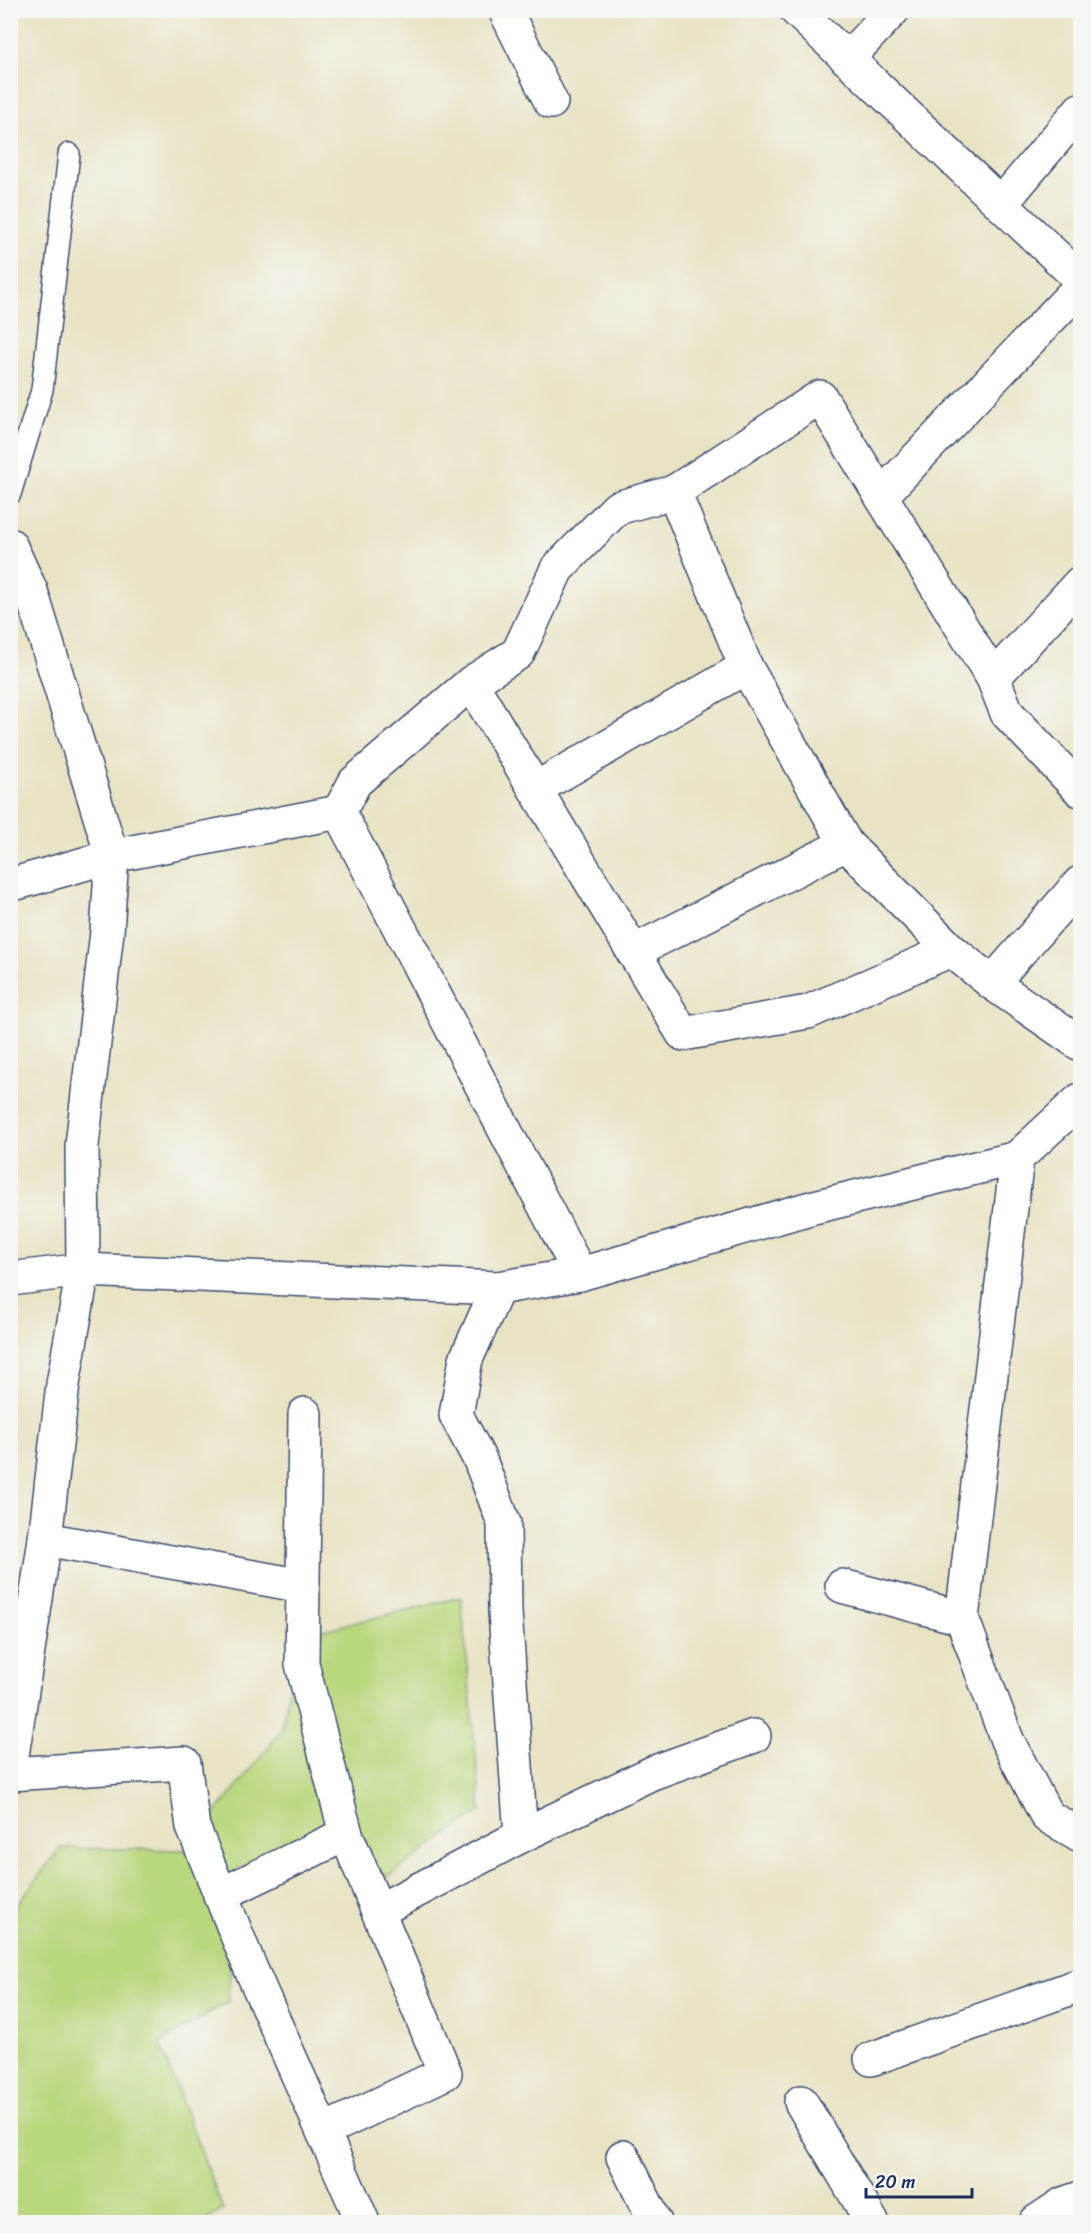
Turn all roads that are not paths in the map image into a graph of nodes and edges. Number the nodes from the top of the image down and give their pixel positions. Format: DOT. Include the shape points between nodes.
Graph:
graph roads {
  1 [pos="505,10"];
  2 [pos="796,10"];
  3 [pos="892,10"];
  4 [pos="847,58"];
  5 [pos="551,102"];
  6 [pos="1080,110"];
  7 [pos="69,154"];
  8 [pos="1001,204"];
  9 [pos="1080,279"];
  10 [pos="1080,287"];
  11 [pos="674,492"];
  12 [pos="10,494"];
  13 [pos="881,496"];
  14 [pos="10,545"];
  15 [pos="1080,584"];
  16 [pos="21,598"];
  17 [pos="746,667"];
  18 [pos="993,678"];
  19 [pos="471,683"];
  20 [pos="535,789"];
  21 [pos="1080,790"];
  22 [pos="339,812"];
  23 [pos="846,844"];
  24 [pos="112,856"];
  25 [pos="1080,883"];
  26 [pos="10,885"];
  27 [pos="951,950"];
  28 [pos="633,952"];
  29 [pos="992,983"];
  30 [pos="1080,1044"];
  31 [pos="1080,1100"];
  32 [pos="1017,1158"];
  33 [pos="83,1270"];
  34 [pos="580,1274"];
  35 [pos="10,1279"];
  36 [pos="498,1288"];
  37 [pos="305,1413"];
  38 [pos="45,1539"];
  39 [pos="303,1586"];
  40 [pos="842,1586"];
  41 [pos="962,1618"];
  42 [pos="754,1736"];
  43 [pos="10,1768"];
  44 [pos="10,1774"];
  45 [pos="346,1834"];
  46 [pos="1080,1835"];
  47 [pos="520,1836"];
  48 [pos="220,1895"];
  49 [pos="378,1911"];
  50 [pos="1080,1985"];
  51 [pos="871,2059"];
  52 [pos="801,2102"];
  53 [pos="323,2131"];
  54 [pos="623,2157"];
  55 [pos="1072,2208"];
  56 [pos="870,2222"];
  57 [pos="363,2223"];
  58 [pos="655,2223"];
  59 [pos="1036,2223"];
  1 -- 5 [label="street"];
  2 -- 4 [label="street"];
  3 -- 4 [label="street"];
  4 -- 8 [label="street"];
  6 -- 8 [label="street"];
  7 -- 12 [label="lane" via="42,390"];
  8 -- 9 [label="street"];
  10 -- 13 [label="street"];
  11 -- 13 [label="street" via="820,397"];
  11 -- 17 [label="street"];
  11 -- 19 [label="street" via="617,508 557,569 518,653"];
  13 -- 18 [label="street"];
  14 -- 16 [label="street"];
  15 -- 18 [label="street"];
  16 -- 24 [label="street"];
  17 -- 20 [label="street"];
  17 -- 23 [label="street"];
  18 -- 21 [label="street" via="1007,713"];
  19 -- 20 [label="street"];
  19 -- 22 [label="street" via="355,782"];
  20 -- 28 [label="street"];
  22 -- 24 [label="street"];
  22 -- 34 [label="street"];
  23 -- 27 [label="street"];
  23 -- 28 [label="street"];
  24 -- 26 [label="street"];
  24 -- 33 [label="street" via="82,1145"];
  25 -- 29 [label="street"];
  27 -- 28 [label="street" via="808,1012 683,1034"];
  27 -- 29 [label="street"];
  29 -- 30 [label="street"];
  31 -- 32 [label="street"];
  32 -- 34 [label="street" via="814,1207"];
  32 -- 41 [label="street"];
  33 -- 35 [label="street"];
  33 -- 36 [label="street"];
  33 -- 38 [label="street" via="63,1384"];
  34 -- 36 [label="street"];
  36 -- 47 [label="street" via="466,1359 456,1415 480,1460 504,1523 504,1612"];
  37 -- 39 [label="street"];
  38 -- 39 [label="street"];
  38 -- 43 [label="street"];
  39 -- 45 [label="street" via="303,1664"];
  40 -- 41 [label="street"];
  41 -- 46 [label="street" via="1007,1740 1047,1816"];
  42 -- 47 [label="street" via="652,1773"];
  44 -- 48 [label="street" via="184,1763 193,1827"];
  45 -- 48 [label="street"];
  45 -- 49 [label="street"];
  47 -- 49 [label="street"];
  48 -- 53 [label="street"];
  49 -- 53 [label="street" via="445,2073"];
  50 -- 51 [label="street"];
  52 -- 56 [label="street"];
  53 -- 57 [label="street"];
  54 -- 58 [label="street"];
  55 -- 59 [label="street"];
}
